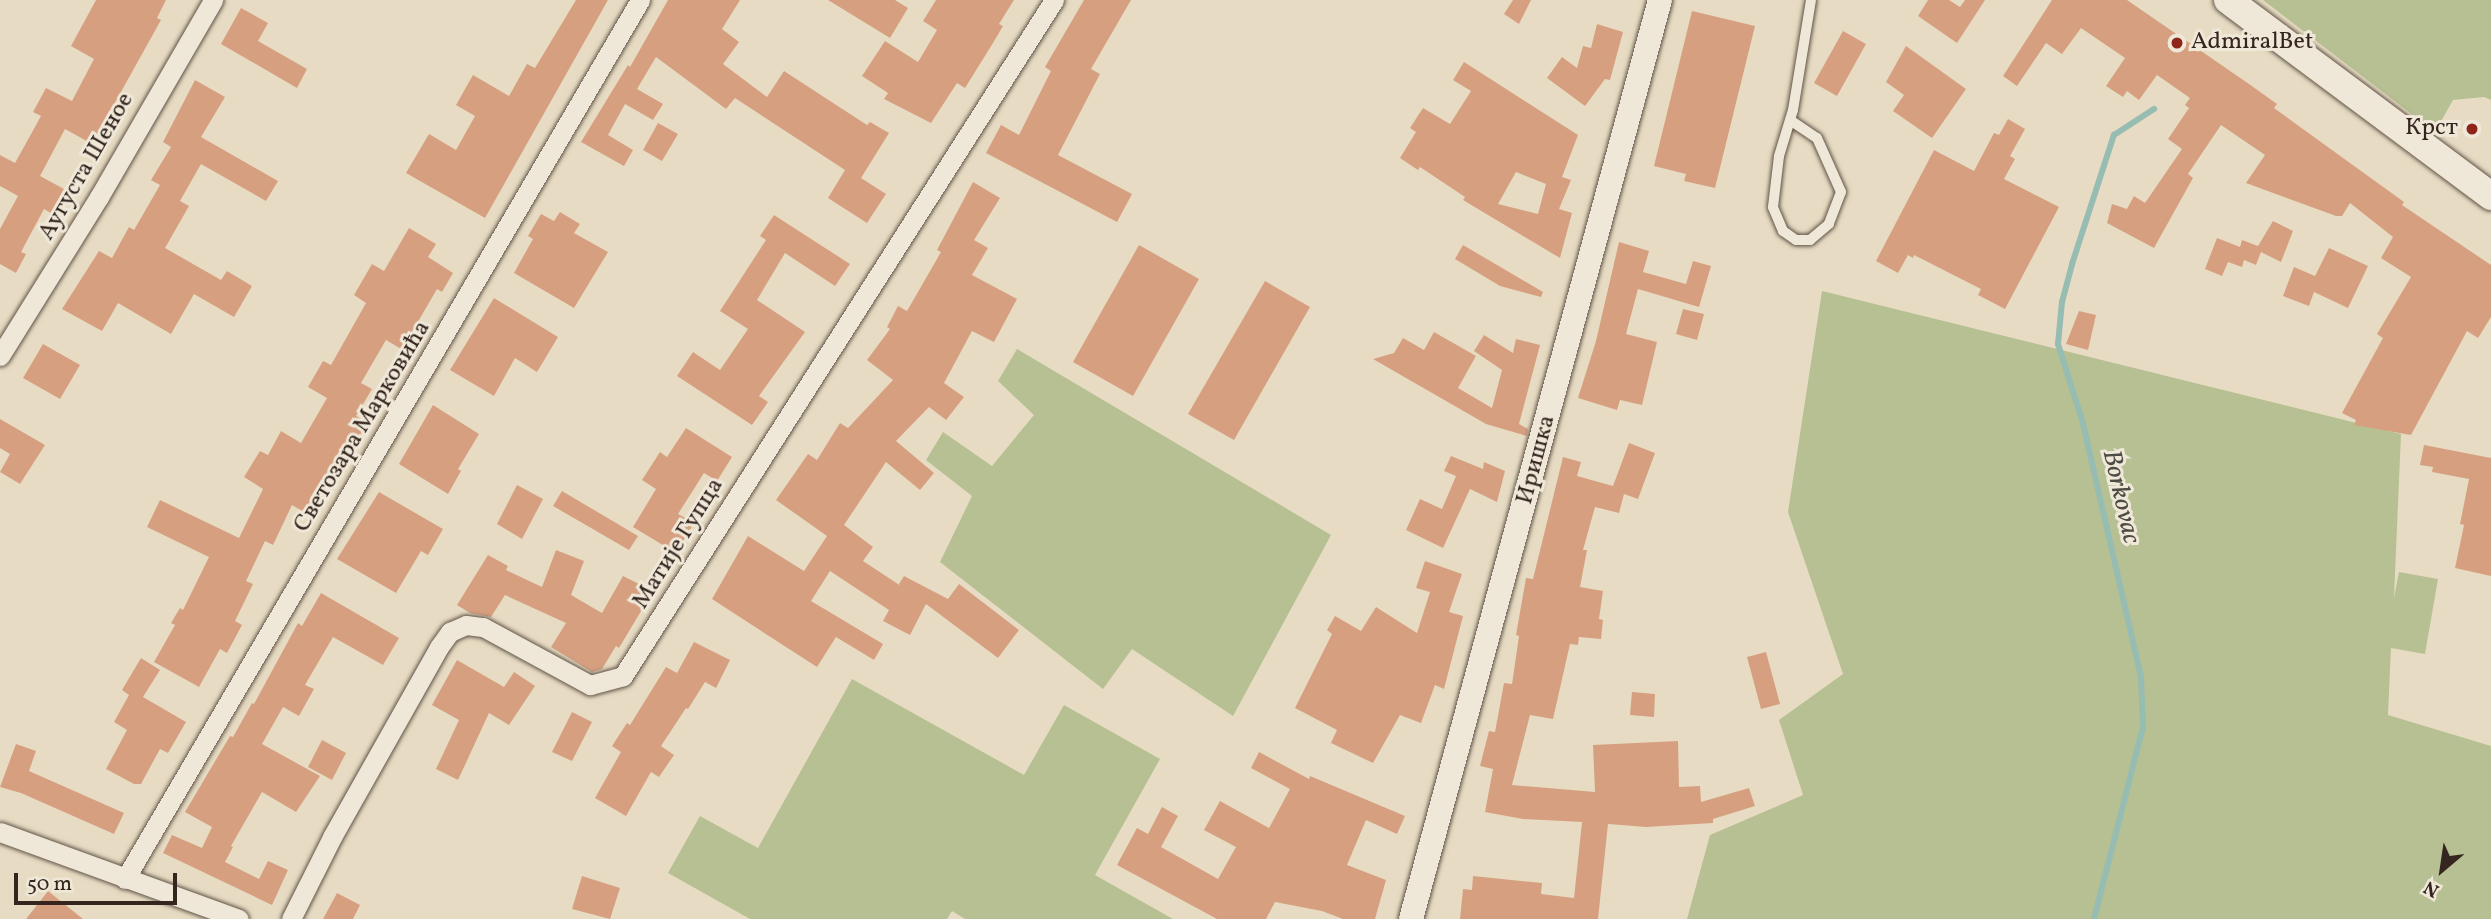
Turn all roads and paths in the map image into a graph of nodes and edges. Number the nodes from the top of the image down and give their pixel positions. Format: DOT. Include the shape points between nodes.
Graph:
graph roads {
  1 [pos="213,0"];
  2 [pos="640,0"];
  3 [pos="1055,0"];
  4 [pos="1660,0"];
  5 [pos="1811,0"];
  6 [pos="2228,0"];
  7 [pos="1790,120"];
  8 [pos="2491,196"];
  9 [pos="0,356"];
  10 [pos="0,832"];
  11 [pos="125,878"];
  12 [pos="239,919"];
  13 [pos="291,919"];
  14 [pos="1411,919"];
  1 -- 9 [label="street, Аугуста Шеное"];
  2 -- 11 [label="street, Светозара Марковића"];
  3 -- 13 [label="street, Матије Гупца" via="623,676 590,685 483,626 466,625 450,632 332,837"];
  4 -- 14 [label="street, Иришка"];
  5 -- 7 [label="lane"];
  6 -- 8 [label="main road"];
  7 -- 7 [label="lane" via="1779,156 1773,207 1783,231 1796,240 1810,240 1829,224 1841,192 1817,138"];
  10 -- 11 [label="street"];
  11 -- 12 [label="street"];
}
